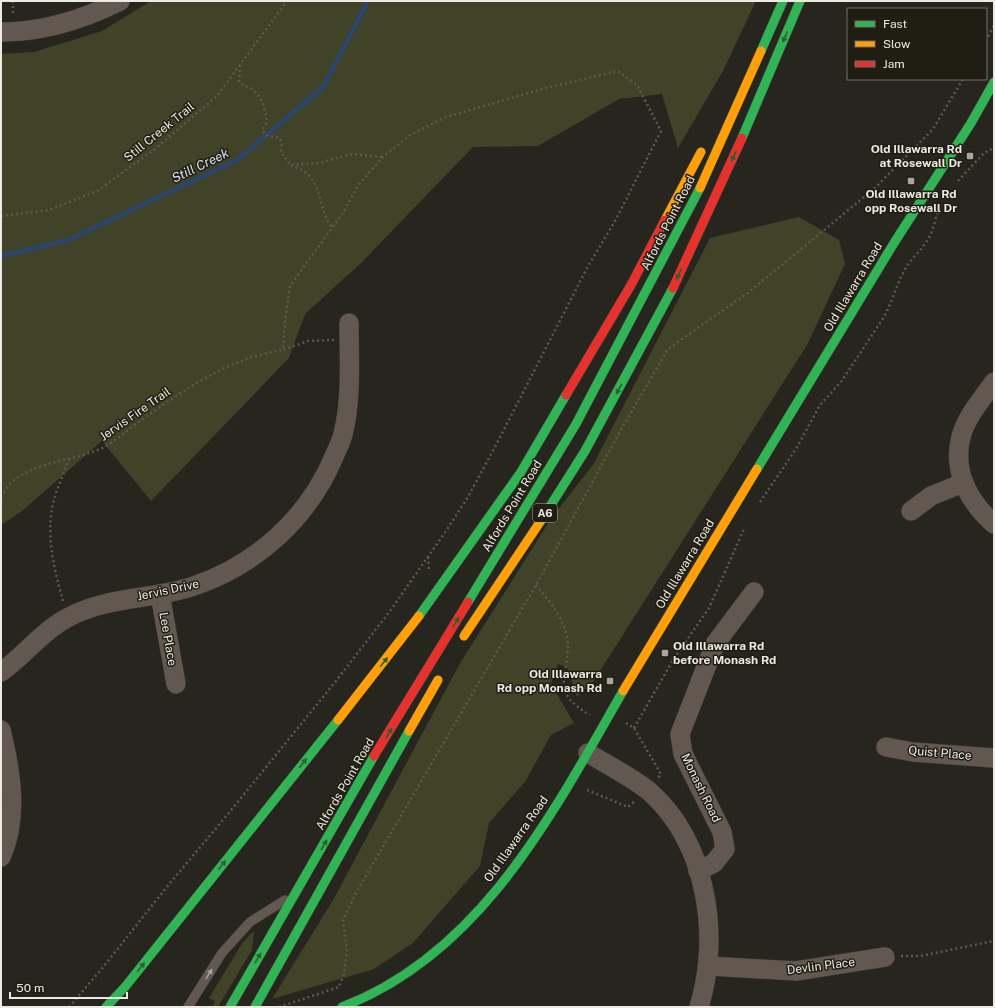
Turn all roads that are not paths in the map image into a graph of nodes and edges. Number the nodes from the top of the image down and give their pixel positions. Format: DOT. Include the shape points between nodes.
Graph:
graph roads {
  1 [pos="120,1"];
  2 [pos="782,1"];
  3 [pos="800,1"];
  4 [pos="1,32"];
  5 [pos="751,70"];
  6 [pos="732,93"];
  7 [pos="991,93"];
  8 [pos="707,142"];
  9 [pos="349,323"];
  10 [pos="994,382"];
  11 [pos="963,483"];
  12 [pos="911,511"];
  13 [pos="994,524"];
  14 [pos="754,592"];
  15 [pos="160,594"];
  16 [pos="458,645"];
  17 [pos="1,672"];
  18 [pos="442,672"];
  19 [pos="176,684"];
  20 [pos="1,730"];
  21 [pos="886,747"];
  22 [pos="588,753"];
  23 [pos="994,758"];
  24 [pos="1,857"];
  25 [pos="698,871"];
  26 [pos="297,892"];
  27 [pos="885,957"];
  28 [pos="709,966"];
  29 [pos="106,1007"];
  30 [pos="188,1007"];
  31 [pos="230,1007"];
  32 [pos="256,1007"];
  33 [pos="342,1007"];
  34 [pos="699,1007"];
  1 -- 4 [label="street" via="99,12 61,25"];
  2 -- 5 [label="main road, Alfords Point Road / A6"];
  3 -- 16 [label="main road, A6, one-way" via="736,153 665,305 585,451"];
  5 -- 6 [label="main road, A6"];
  26 -- 5 [label="main road, Alfords Point Road / A6, one-way" via="375,755 576,424 697,195"];
  7 -- 22 [label="main road, Old Illawarra Road" via="896,240 652,641"];
  29 -- 8 [label="main road, one-way" via="125,987 401,641 521,472 631,285"];
  9 -- 15 [label="street, Jervis Drive" via="349,392 343,435 326,476 300,514 265,548 224,574 193,586"];
  10 -- 11 [label="street" via="974,411 961,437 959,465"];
  11 -- 12 [label="street" via="931,496"];
  11 -- 13 [label="street" via="971,499"];
  14 -- 25 [label="street, Monash Road" via="715,644 680,734 683,754 722,832 725,849 714,863"];
  15 -- 17 [label="street, Jervis Drive" via="93,607 68,617"];
  15 -- 19 [label="street, Lee Place"];
  18 -- 32 [label="main road"];
  20 -- 24 [label="street" via="8,761 12,807 6,845"];
  21 -- 23 [label="street, Quist Place" via="913,752"];
  22 -- 25 [label="street" via="649,791 668,810 682,832"];
  22 -- 33 [label="main road, Old Illawarra Road" via="532,841 496,890 464,926 445,945 400,979"];
  25 -- 28 [label="street" via="706,908"];
  30 -- 26 [label="lane, one-way" via="222,953 250,922"];
  31 -- 26 [label="main road, Alfords Point Road / A6, one-way"];
  27 -- 28 [label="street, Devlin Place" via="796,971"];
  28 -- 34 [label="street"];
}
